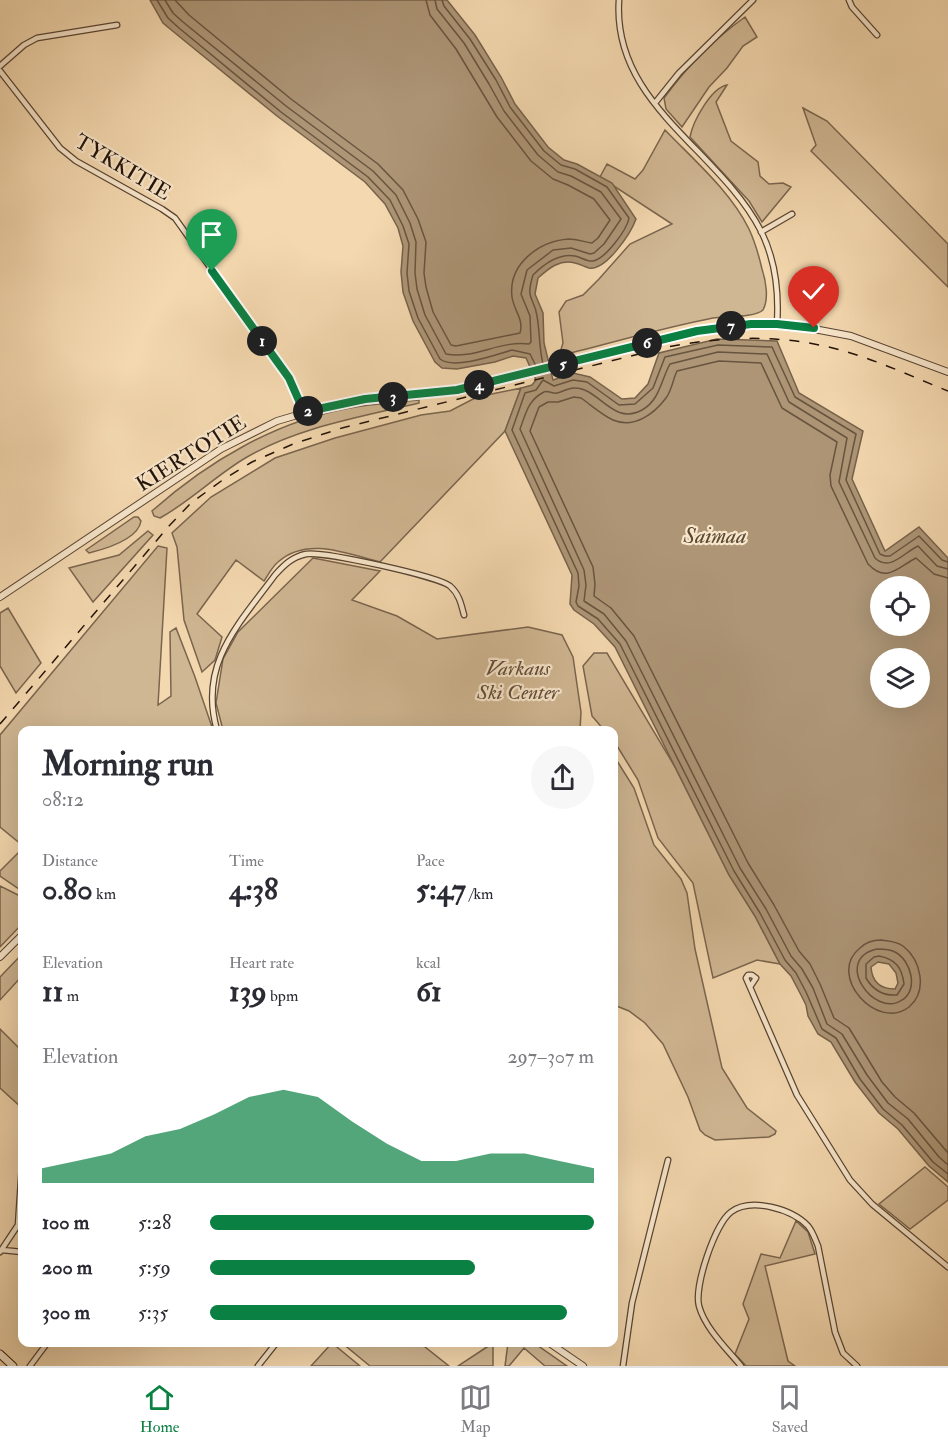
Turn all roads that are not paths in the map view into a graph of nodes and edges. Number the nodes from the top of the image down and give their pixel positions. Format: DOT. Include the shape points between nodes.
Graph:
graph roads {
  1 [pos="619,0"];
  2 [pos="753,0"];
  3 [pos="849,0"];
  4 [pos="117,25"];
  5 [pos="877,35"];
  6 [pos="0,66"];
  7 [pos="0,71"];
  8 [pos="655,103"];
  9 [pos="792,214"];
  10 [pos="761,232"];
  11 [pos="777,324"];
  12 [pos="948,372"];
  13 [pos="304,412"];
  14 [pos="0,597"];
  15 [pos="464,615"];
  16 [pos="216,726"];
  17 [pos="18,938"];
  18 [pos="0,957"];
  19 [pos="750,987"];
  20 [pos="668,1160"];
  21 [pos="18,1225"];
  22 [pos="1,1251"];
  23 [pos="18,1252"];
  24 [pos="948,1267"];
  25 [pos="44,1347"];
  26 [pos="273,1347"];
  27 [pos="555,1347"];
  28 [pos="0,1354"];
  29 [pos="13,1366"];
  30 [pos="30,1366"];
  31 [pos="258,1366"];
  32 [pos="583,1366"];
  33 [pos="623,1366"];
  34 [pos="741,1366"];
  35 [pos="857,1366"];
  1 -- 8 [label="street" via="627,60"];
  2 -- 8 [label="street" via="679,73"];
  3 -- 5 [label="street"];
  4 -- 6 [label="street" via="37,38"];
  7 -- 13 [label="street, TYKKITIE" via="60,148 175,218 289,378"];
  8 -- 10 [label="street" via="727,182"];
  9 -- 10 [label="street"];
  10 -- 11 [label="street" via="773,266"];
  11 -- 12 [label="street, KIERTOTIE" via="851,336"];
  11 -- 13 [label="street, KIERTOTIE" via="697,331 457,390 365,399"];
  13 -- 14 [label="street, KIERTOTIE" via="221,449"];
  15 -- 16 [label="street" via="460,597 448,585 318,553 294,558 285,564 223,648 214,677 212,704"];
  17 -- 18 [label="street"];
  19 -- 24 [label="street" via="797,1095 860,1192"];
  20 -- 33 [label="street" via="632,1303"];
  21 -- 22 [label="street"];
  22 -- 23 [label="street"];
  25 -- 30 [label="street"];
  26 -- 31 [label="street"];
  27 -- 32 [label="street"];
  28 -- 29 [label="main road"];
  34 -- 35 [label="street" via="703,1317 698,1289 721,1223 733,1210 748,1205 792,1214 813,1233 835,1332 843,1353"];
}
